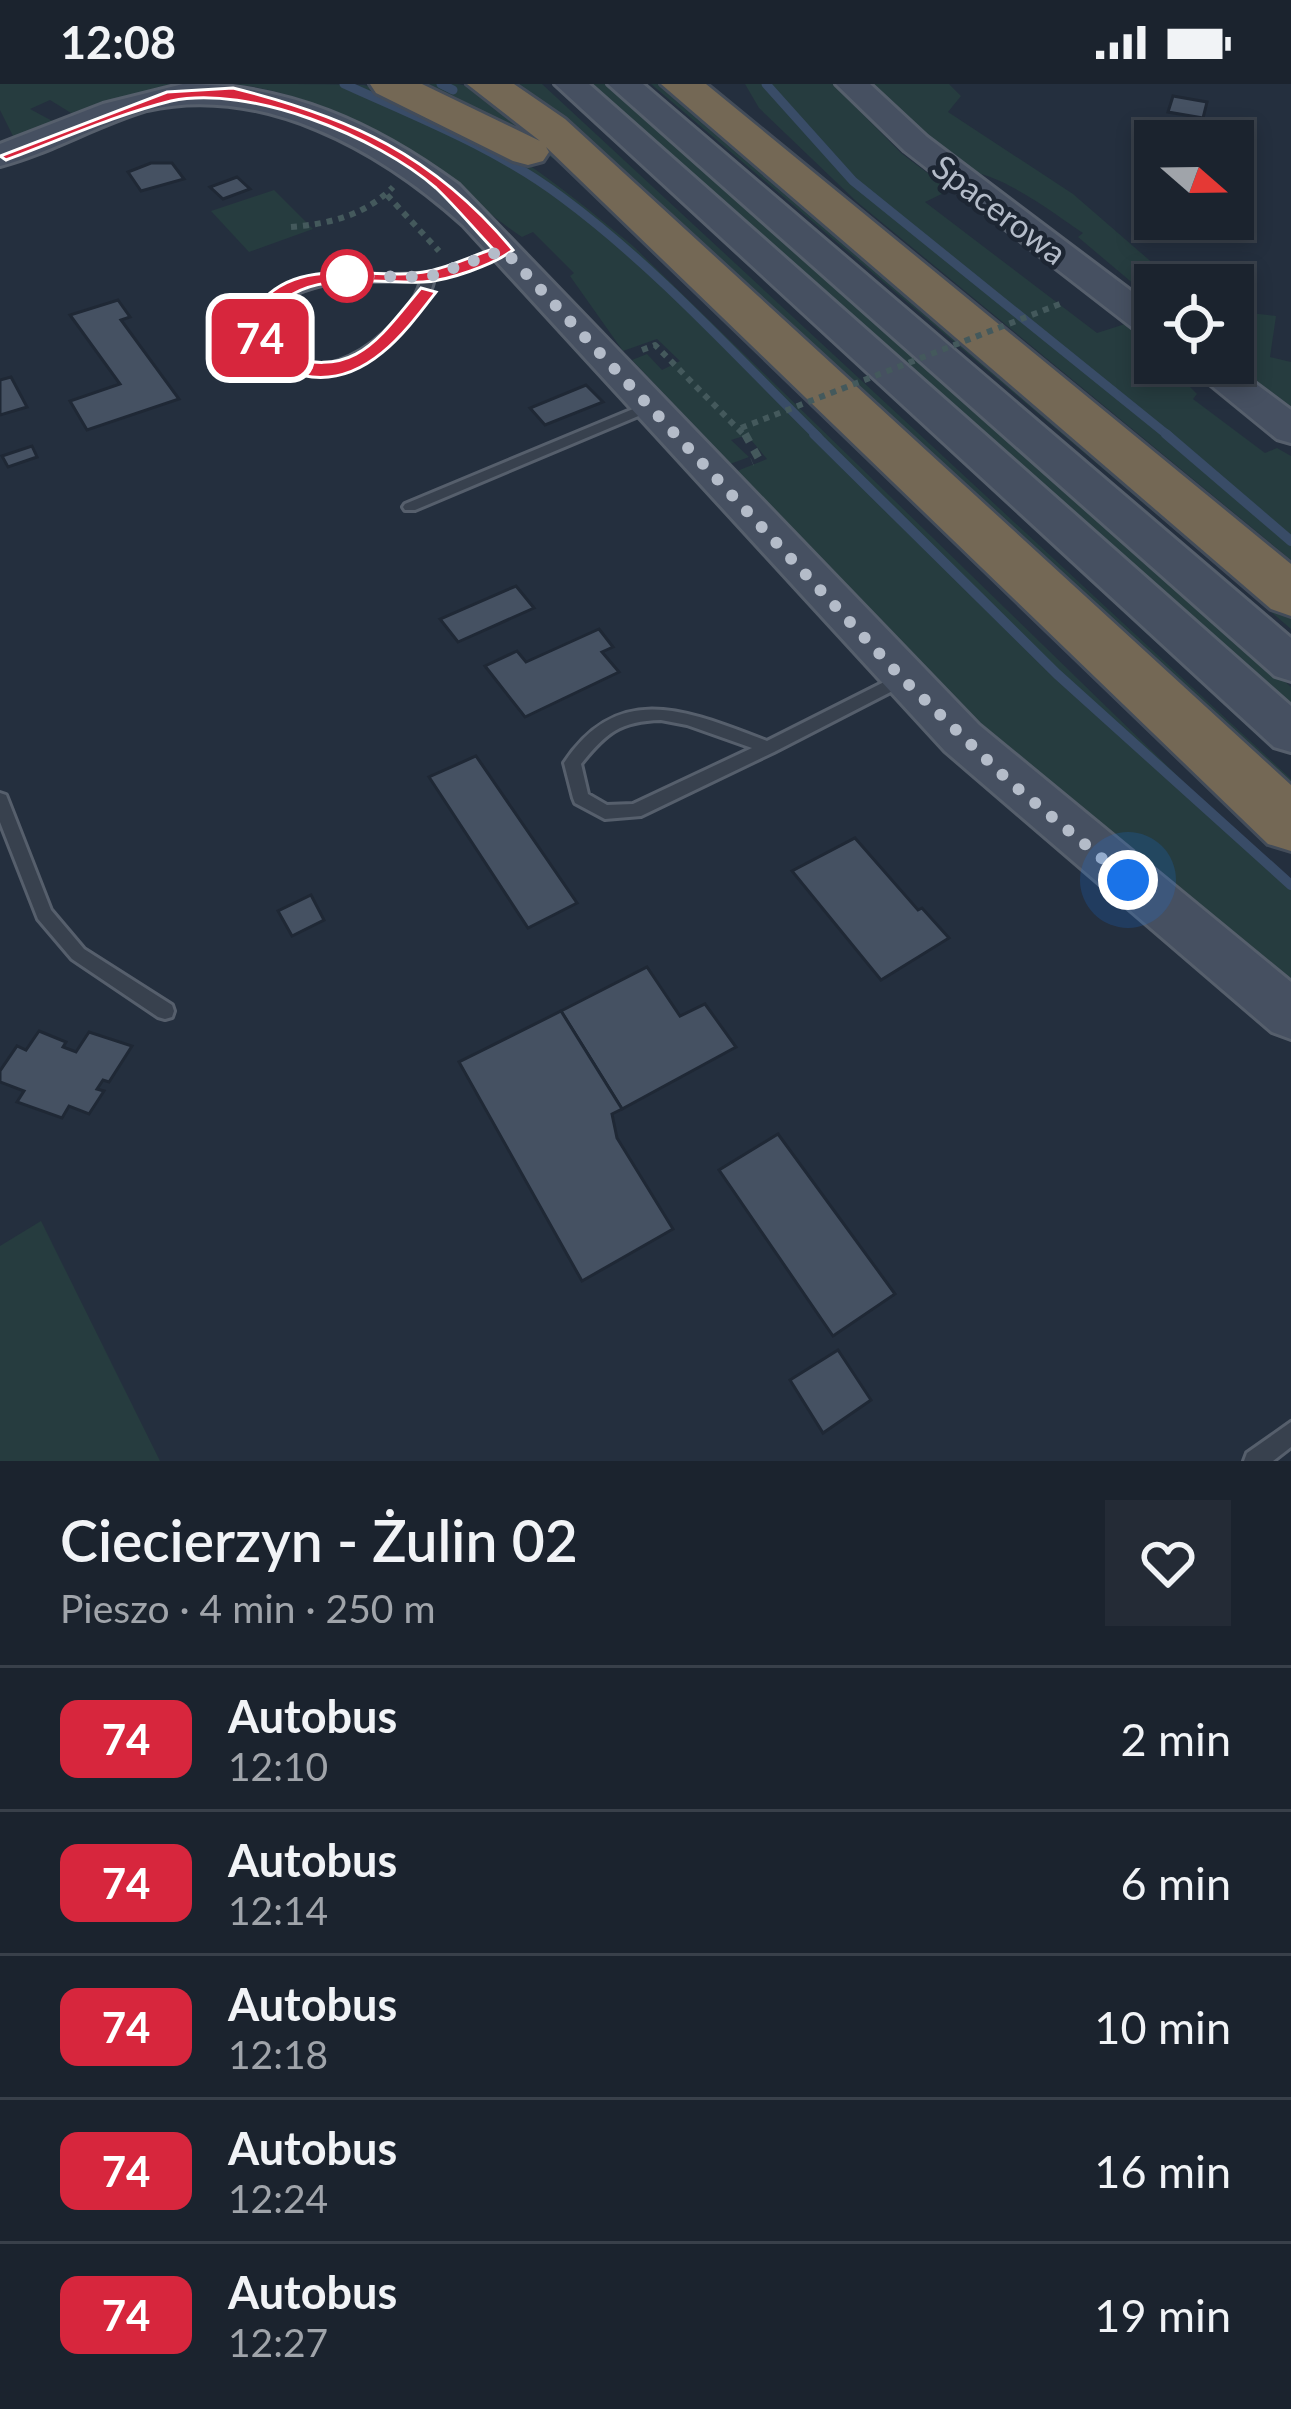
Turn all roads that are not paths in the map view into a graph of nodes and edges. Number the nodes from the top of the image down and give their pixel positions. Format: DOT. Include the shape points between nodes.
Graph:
graph roads {
  1 [pos="390,84"];
  2 [pos="487,84"];
  3 [pos="571,84"];
  4 [pos="624,84"];
  5 [pos="681,84"];
  6 [pos="730,84"];
  7 [pos="853,84"];
  8 [pos="0,156"];
  9 [pos="845,220"];
  10 [pos="668,236"];
  11 [pos="504,250"];
  12 [pos="428,277"];
  13 [pos="1134,311"];
  14 [pos="1231,384"];
  15 [pos="650,406"];
  16 [pos="1291,430"];
  17 [pos="410,507"];
  18 [pos="1291,595"];
  19 [pos="1291,664"];
  20 [pos="903,679"];
  21 [pos="1291,734"];
  22 [pos="768,748"];
  23 [pos="0,800"];
  24 [pos="1291,826"];
  25 [pos="165,1011"];
  26 [pos="1291,1015"];
  27 [pos="1291,1433"];
  28 [pos="1255,1461"];
  1 -- 10 [label="highway" via="505,138"];
  2 -- 10 [label="highway" via="550,128"];
  3 -- 21 [label="street"];
  4 -- 19 [label="street"];
  5 -- 9 [label="highway"];
  6 -- 9 [label="highway"];
  7 -- 13 [label="street, Spacerowa" via="916,145"];
  8 -- 11 [label="street" via="158,98 241,94 335,123 394,152 442,185"];
  9 -- 18 [label="highway"];
  10 -- 24 [label="highway"];
  11 -- 12 [label="lane"];
  11 -- 15 [label="street"];
  12 -- 12 [label="lane" via="324,278 287,290 256,323 261,343 290,368 333,370 362,359 427,292"];
  14 -- 16 [label="street"];
  15 -- 17 [label="lane"];
  15 -- 20 [label="street"];
  20 -- 22 [label="lane"];
  20 -- 26 [label="street" via="1010,782"];
  22 -- 22 [label="lane" via="674,718 622,715 591,734 572,764 581,798 605,812 635,811"];
  23 -- 25 [label="lane" via="44,914 78,954"];
  27 -- 28 [label="lane"];
}
